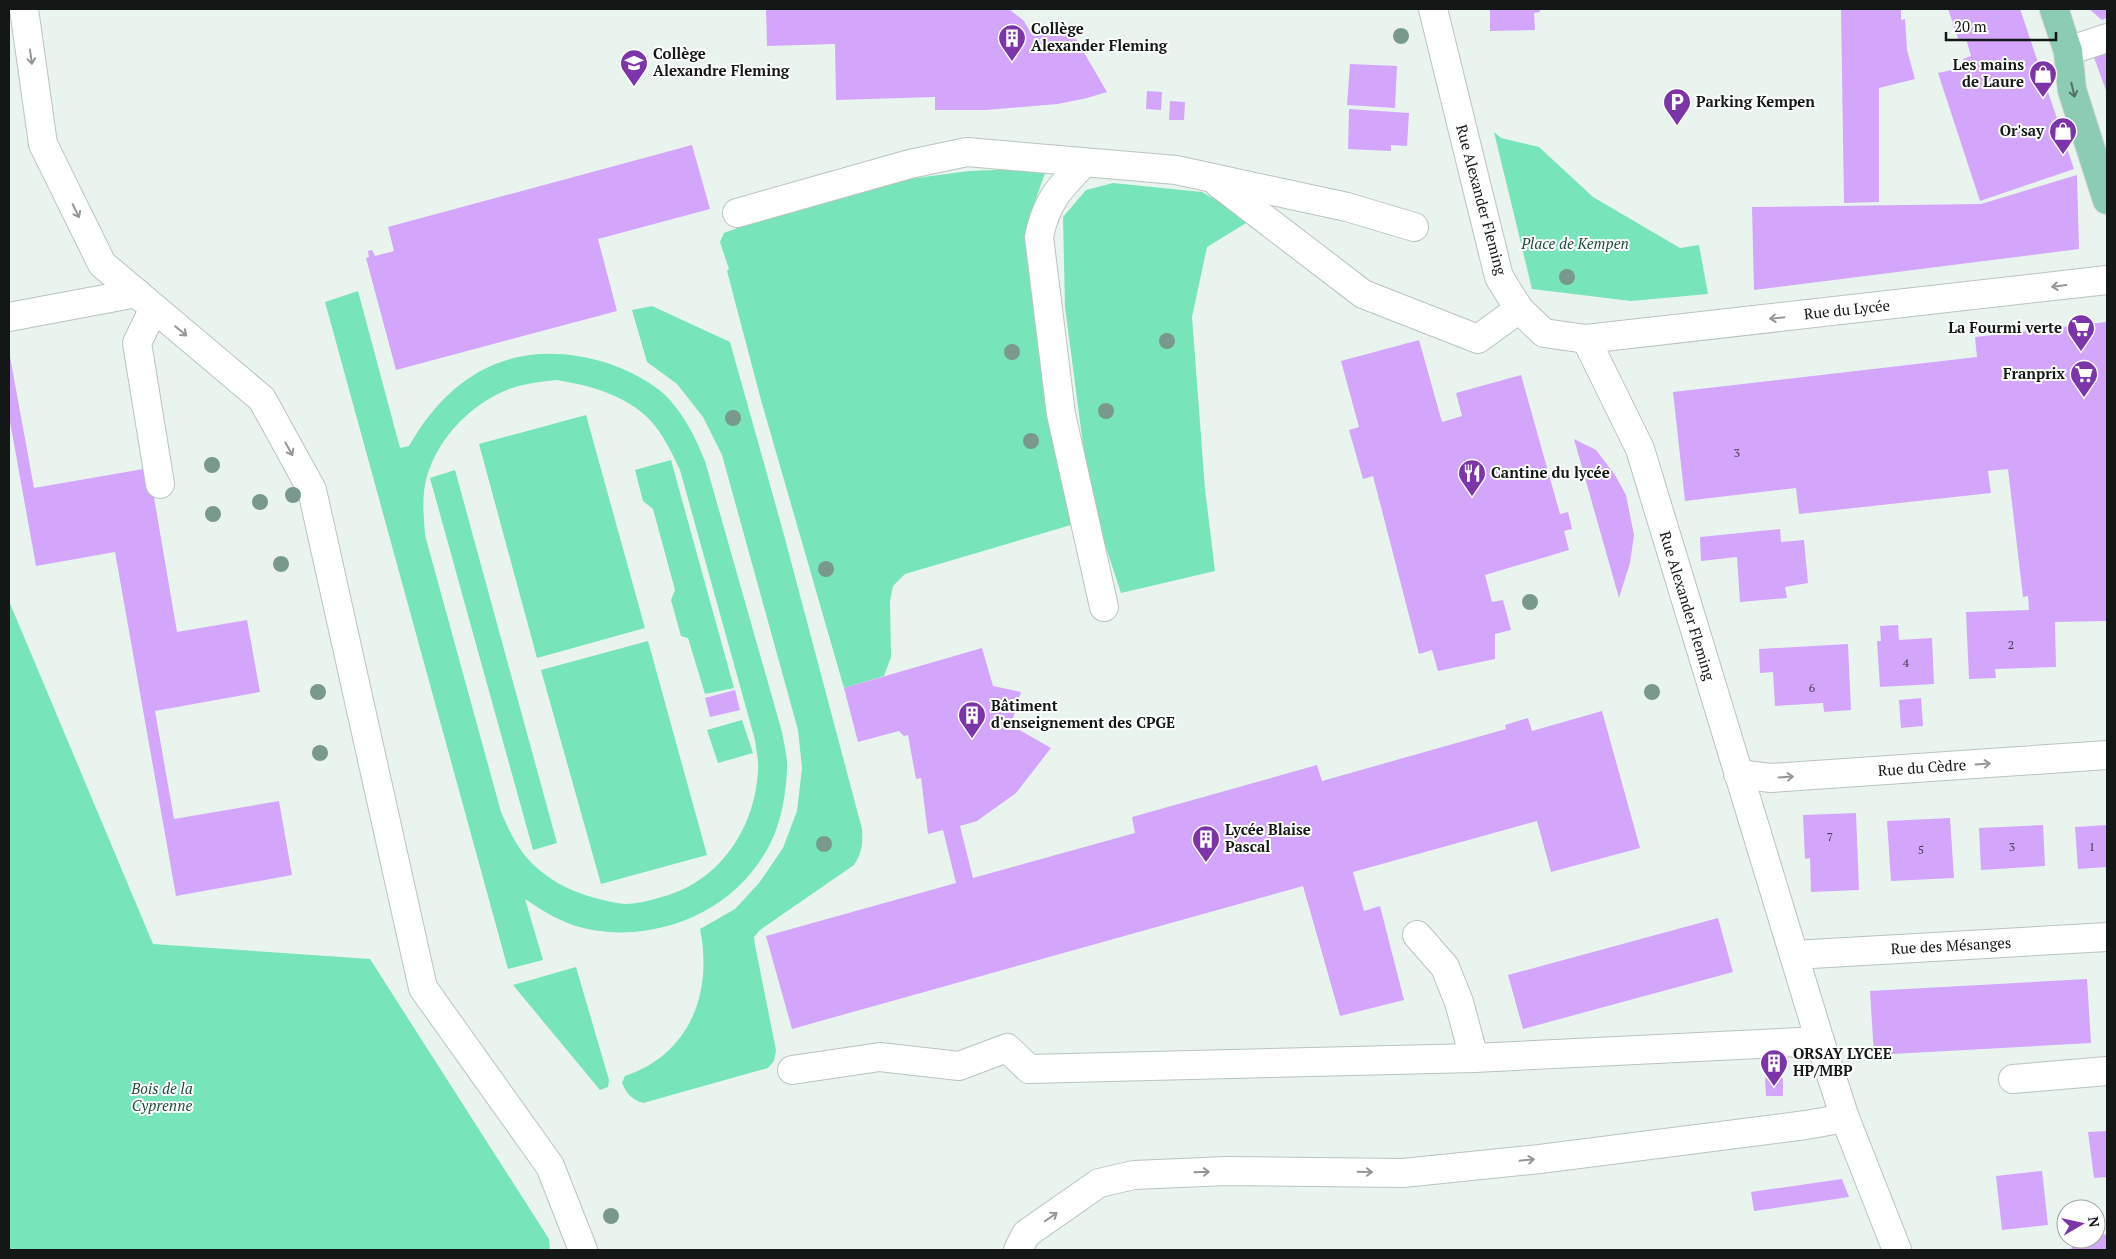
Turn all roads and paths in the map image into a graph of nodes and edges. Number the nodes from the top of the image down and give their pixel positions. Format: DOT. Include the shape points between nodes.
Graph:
graph roads {
  1 [pos="24,9"];
  2 [pos="1434,9"];
  3 [pos="2054,9"];
  4 [pos="2107,38"];
  5 [pos="2068,51"];
  6 [pos="1084,164"];
  7 [pos="1212,178"];
  8 [pos="2107,200"];
  9 [pos="737,213"];
  10 [pos="1414,227"];
  11 [pos="2107,280"];
  12 [pos="146,300"];
  13 [pos="1519,309"];
  14 [pos="9,317"];
  15 [pos="1586,339"];
  16 [pos="160,484"];
  17 [pos="1104,607"];
  18 [pos="2107,755"];
  19 [pos="1738,774"];
  20 [pos="1417,935"];
  21 [pos="2107,937"];
  22 [pos="1794,956"];
  23 [pos="1820,1041"];
  24 [pos="1474,1058"];
  25 [pos="792,1070"];
  26 [pos="2107,1071"];
  27 [pos="2013,1079"];
  28 [pos="1845,1118"];
  29 [pos="583,1250"];
  30 [pos="1018,1250"];
  31 [pos="1897,1250"];
  1 -- 12 [label="street, one-way" via="43,144 102,264"];
  2 -- 13 [label="street, Rue Alexander Fleming" via="1499,277"];
  3 -- 5 [label="main road"];
  4 -- 5 [label="street"];
  5 -- 8 [label="main road, one-way" via="2072,90"];
  6 -- 7 [label="street" via="1176,170"];
  6 -- 9 [label="street" via="967,152 910,164"];
  6 -- 17 [label="street" via="1060,187 1043,215 1039,237 1061,414"];
  7 -- 10 [label="street" via="1347,206"];
  7 -- 13 [label="street" via="1362,294 1478,340"];
  11 -- 15 [label="street, Rue du Lycée, one-way"];
  12 -- 14 [label="street"];
  12 -- 16 [label="street" via="137,344"];
  12 -- 29 [label="street, one-way" via="262,399 312,490 423,988 550,1166"];
  13 -- 15 [label="street, Rue Alexander Fleming" via="1544,333"];
  15 -- 19 [label="street, Rue Alexander Fleming" via="1640,449"];
  19 -- 18 [label="street, Rue du Cèdre, one-way" via="1771,778"];
  19 -- 22 [label="street, Rue Alexander Fleming"];
  20 -- 24 [label="street" via="1445,967 1459,1002"];
  21 -- 22 [label="street, Rue des Mésanges"];
  22 -- 23 [label="street, Rue Alexander Fleming"];
  23 -- 24 [label="street"];
  23 -- 28 [label="street, Rue Alexander Fleming"];
  24 -- 25 [label="street" via="1029,1069 1007,1048 959,1066 880,1057"];
  26 -- 27 [label="street"];
  30 -- 28 [label="street, one-way" via="1026,1234 1099,1183 1134,1175 1227,1171 1404,1173"];
  28 -- 31 [label="street, Rue Alexander Fleming"];
}
